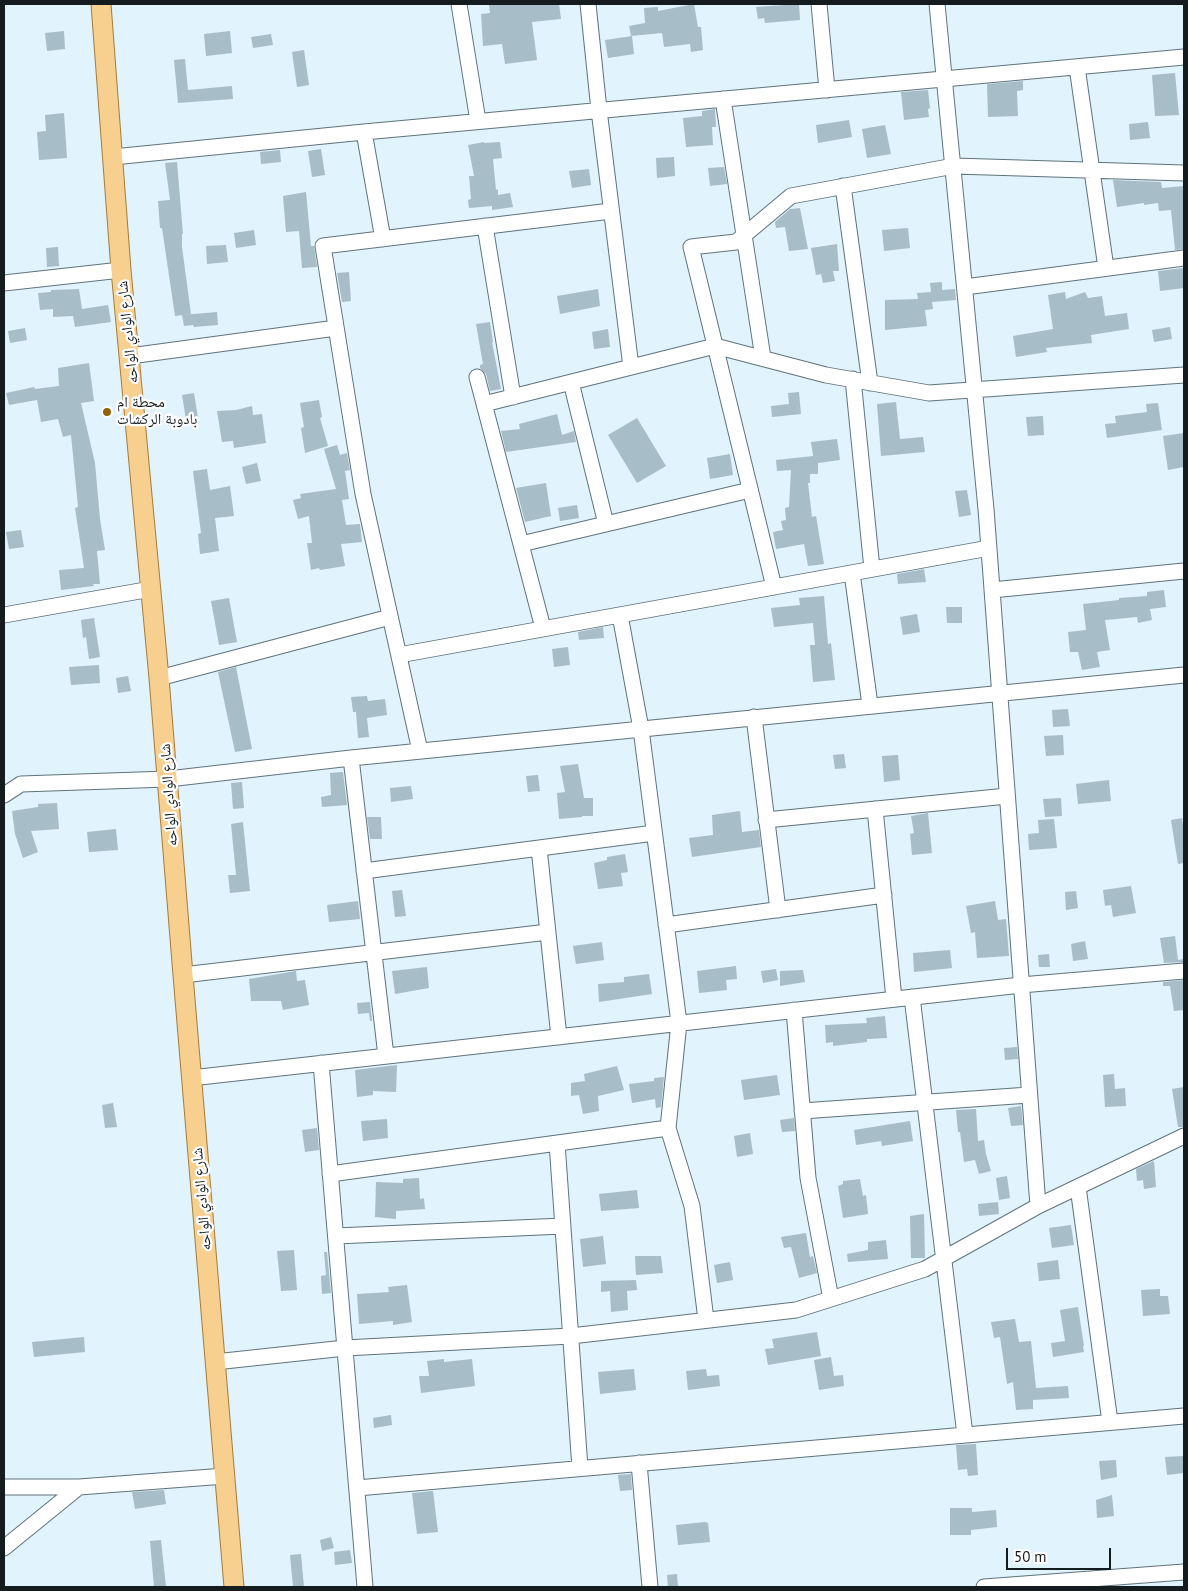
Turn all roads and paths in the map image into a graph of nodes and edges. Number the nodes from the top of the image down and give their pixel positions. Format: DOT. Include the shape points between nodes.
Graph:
graph roads {
  1 [pos="101,4"];
  2 [pos="459,4"];
  3 [pos="588,4"];
  4 [pos="819,4"];
  5 [pos="937,4"];
  6 [pos="1184,57"];
  7 [pos="1078,67"];
  8 [pos="945,79"];
  9 [pos="827,90"];
  10 [pos="723,99"];
  11 [pos="599,110"];
  12 [pos="478,122"];
  13 [pos="364,132"];
  14 [pos="113,157"];
  15 [pos="954,166"];
  16 [pos="1092,170"];
  17 [pos="1184,173"];
  18 [pos="843,186"];
  19 [pos="611,211"];
  20 [pos="485,226"];
  21 [pos="744,236"];
  22 [pos="383,239"];
  23 [pos="1184,258"];
  24 [pos="1106,268"];
  25 [pos="121,270"];
  26 [pos="4,283"];
  27 [pos="965,287"];
  28 [pos="336,328"];
  29 [pos="715,346"];
  30 [pos="130,356"];
  31 [pos="763,358"];
  32 [pos="631,367"];
  33 [pos="1184,375"];
  34 [pos="477,377"];
  35 [pos="853,379"];
  36 [pos="571,382"];
  37 [pos="870,382"];
  38 [pos="975,390"];
  39 [pos="513,396"];
  40 [pos="484,404"];
  41 [pos="750,490"];
  42 [pos="606,524"];
  43 [pos="521,544"];
  44 [pos="989,548"];
  45 [pos="872,569"];
  46 [pos="1184,571"];
  47 [pos="852,572"];
  48 [pos="774,587"];
  49 [pos="151,589"];
  50 [pos="992,590"];
  51 [pos="620,614"];
  52 [pos="4,615"];
  53 [pos="390,617"];
  54 [pos="543,628"];
  55 [pos="399,655"];
  56 [pos="1184,675"];
  57 [pos="159,678"];
  58 [pos="1000,692"];
  59 [pos="870,705"];
  60 [pos="754,717"];
  61 [pos="641,729"];
  62 [pos="420,751"];
  63 [pos="351,758"];
  64 [pos="168,779"];
  65 [pos="4,795"];
  66 [pos="1007,796"];
  67 [pos="875,809"];
  68 [pos="766,820"];
  69 [pos="654,833"];
  70 [pos="539,848"];
  71 [pos="364,871"];
  72 [pos="884,895"];
  73 [pos="778,910"];
  74 [pos="666,925"];
  75 [pos="548,932"];
  76 [pos="374,952"];
  77 [pos="1184,971"];
  78 [pos="182,975"];
  79 [pos="1021,985"];
  80 [pos="912,997"];
  81 [pos="894,999"];
  82 [pos="794,1010"];
  83 [pos="679,1023"];
  84 [pos="559,1037"];
  85 [pos="386,1056"];
  86 [pos="321,1064"];
  87 [pos="191,1078"];
  88 [pos="1029,1095"];
  89 [pos="924,1102"];
  90 [pos="802,1111"];
  91 [pos="668,1128"];
  92 [pos="1184,1136"];
  93 [pos="557,1143"];
  94 [pos="330,1174"];
  95 [pos="1078,1187"];
  96 [pos="1038,1206"];
  97 [pos="563,1226"];
  98 [pos="336,1236"];
  99 [pos="944,1259"];
  100 [pos="831,1299"];
  101 [pos="706,1320"];
  102 [pos="571,1336"];
  103 [pos="345,1348"];
  104 [pos="215,1362"];
  105 [pos="1184,1416"];
  106 [pos="1110,1422"];
  107 [pos="965,1435"];
  108 [pos="639,1463"];
  109 [pos="580,1468"];
  110 [pos="225,1476"];
  111 [pos="80,1487"];
  112 [pos="4,1488"];
  113 [pos="357,1488"];
  114 [pos="4,1548"];
  115 [pos="1184,1572"];
  116 [pos="234,1587"];
  117 [pos="365,1587"];
  118 [pos="650,1587"];
  119 [pos="984,1587"];
  1 -- 14 [label="main road, شارع الوادي الواحه"];
  2 -- 12 [label="street"];
  3 -- 11 [label="street"];
  4 -- 9 [label="street"];
  5 -- 8 [label="street"];
  6 -- 7 [label="street"];
  7 -- 8 [label="street"];
  7 -- 16 [label="street"];
  8 -- 9 [label="street"];
  8 -- 15 [label="street"];
  9 -- 10 [label="street"];
  10 -- 11 [label="street"];
  10 -- 21 [label="street"];
  11 -- 12 [label="street"];
  11 -- 19 [label="street"];
  12 -- 13 [label="street"];
  13 -- 14 [label="street"];
  13 -- 22 [label="street"];
  14 -- 25 [label="main road, شارع الوادي الواحه"];
  15 -- 16 [label="street"];
  15 -- 18 [label="street"];
  15 -- 27 [label="street"];
  16 -- 17 [label="street"];
  16 -- 24 [label="street"];
  18 -- 21 [label="street" via="791,196"];
  18 -- 37 [label="street"];
  19 -- 20 [label="street"];
  19 -- 32 [label="street"];
  20 -- 22 [label="street"];
  20 -- 39 [label="street"];
  21 -- 29 [label="street" via="736,242 691,247"];
  21 -- 31 [label="street"];
  22 -- 28 [label="street" via="323,246"];
  23 -- 24 [label="street"];
  24 -- 27 [label="street"];
  25 -- 26 [label="street"];
  25 -- 30 [label="main road, شارع الوادي الواحه"];
  27 -- 38 [label="street"];
  28 -- 30 [label="street"];
  28 -- 53 [label="street" via="363,494"];
  29 -- 31 [label="street"];
  29 -- 32 [label="street"];
  29 -- 41 [label="street"];
  30 -- 49 [label="main road, شارع الوادي الواحه"];
  31 -- 35 [label="street"];
  32 -- 36 [label="street"];
  33 -- 38 [label="street"];
  34 -- 40 [label="street"];
  35 -- 37 [label="street"];
  35 -- 45 [label="street"];
  36 -- 39 [label="street"];
  36 -- 42 [label="street"];
  37 -- 38 [label="street" via="929,393"];
  38 -- 44 [label="street"];
  39 -- 40 [label="street"];
  40 -- 43 [label="street"];
  41 -- 42 [label="street"];
  41 -- 48 [label="street"];
  42 -- 43 [label="street"];
  43 -- 54 [label="street"];
  44 -- 45 [label="street"];
  44 -- 50 [label="street"];
  45 -- 47 [label="street"];
  46 -- 50 [label="street"];
  47 -- 48 [label="street"];
  47 -- 59 [label="street"];
  48 -- 51 [label="street"];
  49 -- 52 [label="street"];
  49 -- 57 [label="main road, شارع الوادي الواحه"];
  50 -- 58 [label="street"];
  51 -- 54 [label="street"];
  51 -- 61 [label="street"];
  53 -- 55 [label="street"];
  53 -- 57 [label="street"];
  54 -- 55 [label="street"];
  55 -- 62 [label="street"];
  56 -- 58 [label="street"];
  57 -- 64 [label="main road, شارع الوادي الواحه"];
  58 -- 59 [label="street"];
  58 -- 66 [label="street"];
  59 -- 60 [label="street"];
  60 -- 61 [label="street"];
  60 -- 68 [label="street"];
  61 -- 62 [label="street"];
  61 -- 69 [label="street"];
  62 -- 63 [label="street"];
  63 -- 64 [label="street"];
  63 -- 71 [label="street"];
  64 -- 65 [label="street" via="21,784"];
  64 -- 78 [label="main road, شارع الوادي الواحه"];
  66 -- 67 [label="street"];
  66 -- 79 [label="street"];
  67 -- 68 [label="street"];
  67 -- 72 [label="street"];
  68 -- 73 [label="street"];
  69 -- 70 [label="street"];
  69 -- 74 [label="street"];
  70 -- 71 [label="street"];
  70 -- 75 [label="street"];
  71 -- 76 [label="street"];
  72 -- 73 [label="street"];
  72 -- 81 [label="street"];
  73 -- 74 [label="street"];
  74 -- 83 [label="street"];
  75 -- 76 [label="street"];
  75 -- 84 [label="street"];
  76 -- 78 [label="street"];
  76 -- 85 [label="street"];
  77 -- 79 [label="street"];
  78 -- 87 [label="main road, شارع الوادي الواحه"];
  79 -- 80 [label="street"];
  79 -- 88 [label="street"];
  80 -- 81 [label="street"];
  80 -- 89 [label="street"];
  81 -- 82 [label="street"];
  82 -- 83 [label="street"];
  82 -- 90 [label="street"];
  83 -- 84 [label="street"];
  83 -- 91 [label="street"];
  84 -- 85 [label="street"];
  85 -- 86 [label="street"];
  86 -- 87 [label="street"];
  86 -- 94 [label="street"];
  87 -- 104 [label="main road, شارع الوادي الواحه"];
  88 -- 89 [label="street"];
  88 -- 96 [label="street"];
  89 -- 90 [label="street"];
  89 -- 99 [label="street"];
  90 -- 100 [label="street" via="808,1178"];
  91 -- 93 [label="street"];
  91 -- 101 [label="street" via="692,1206"];
  92 -- 95 [label="street"];
  93 -- 94 [label="street"];
  93 -- 97 [label="street"];
  94 -- 98 [label="street"];
  95 -- 96 [label="street"];
  95 -- 106 [label="street"];
  96 -- 99 [label="street"];
  97 -- 98 [label="street"];
  97 -- 102 [label="street"];
  98 -- 103 [label="street"];
  99 -- 100 [label="street" via="926,1269"];
  99 -- 107 [label="street"];
  100 -- 101 [label="street" via="796,1310"];
  101 -- 102 [label="street"];
  102 -- 103 [label="street"];
  102 -- 109 [label="street"];
  103 -- 104 [label="street"];
  103 -- 113 [label="street"];
  104 -- 110 [label="main road, شارع الوادي الواحه"];
  105 -- 106 [label="street"];
  106 -- 107 [label="street"];
  107 -- 108 [label="street"];
  108 -- 109 [label="street"];
  108 -- 118 [label="street"];
  109 -- 113 [label="street"];
  110 -- 111 [label="street"];
  110 -- 116 [label="main road, شارع الوادي الواحه"];
  111 -- 112 [label="street"];
  111 -- 114 [label="street"];
  113 -- 117 [label="street"];
  115 -- 119 [label="street"];
}
